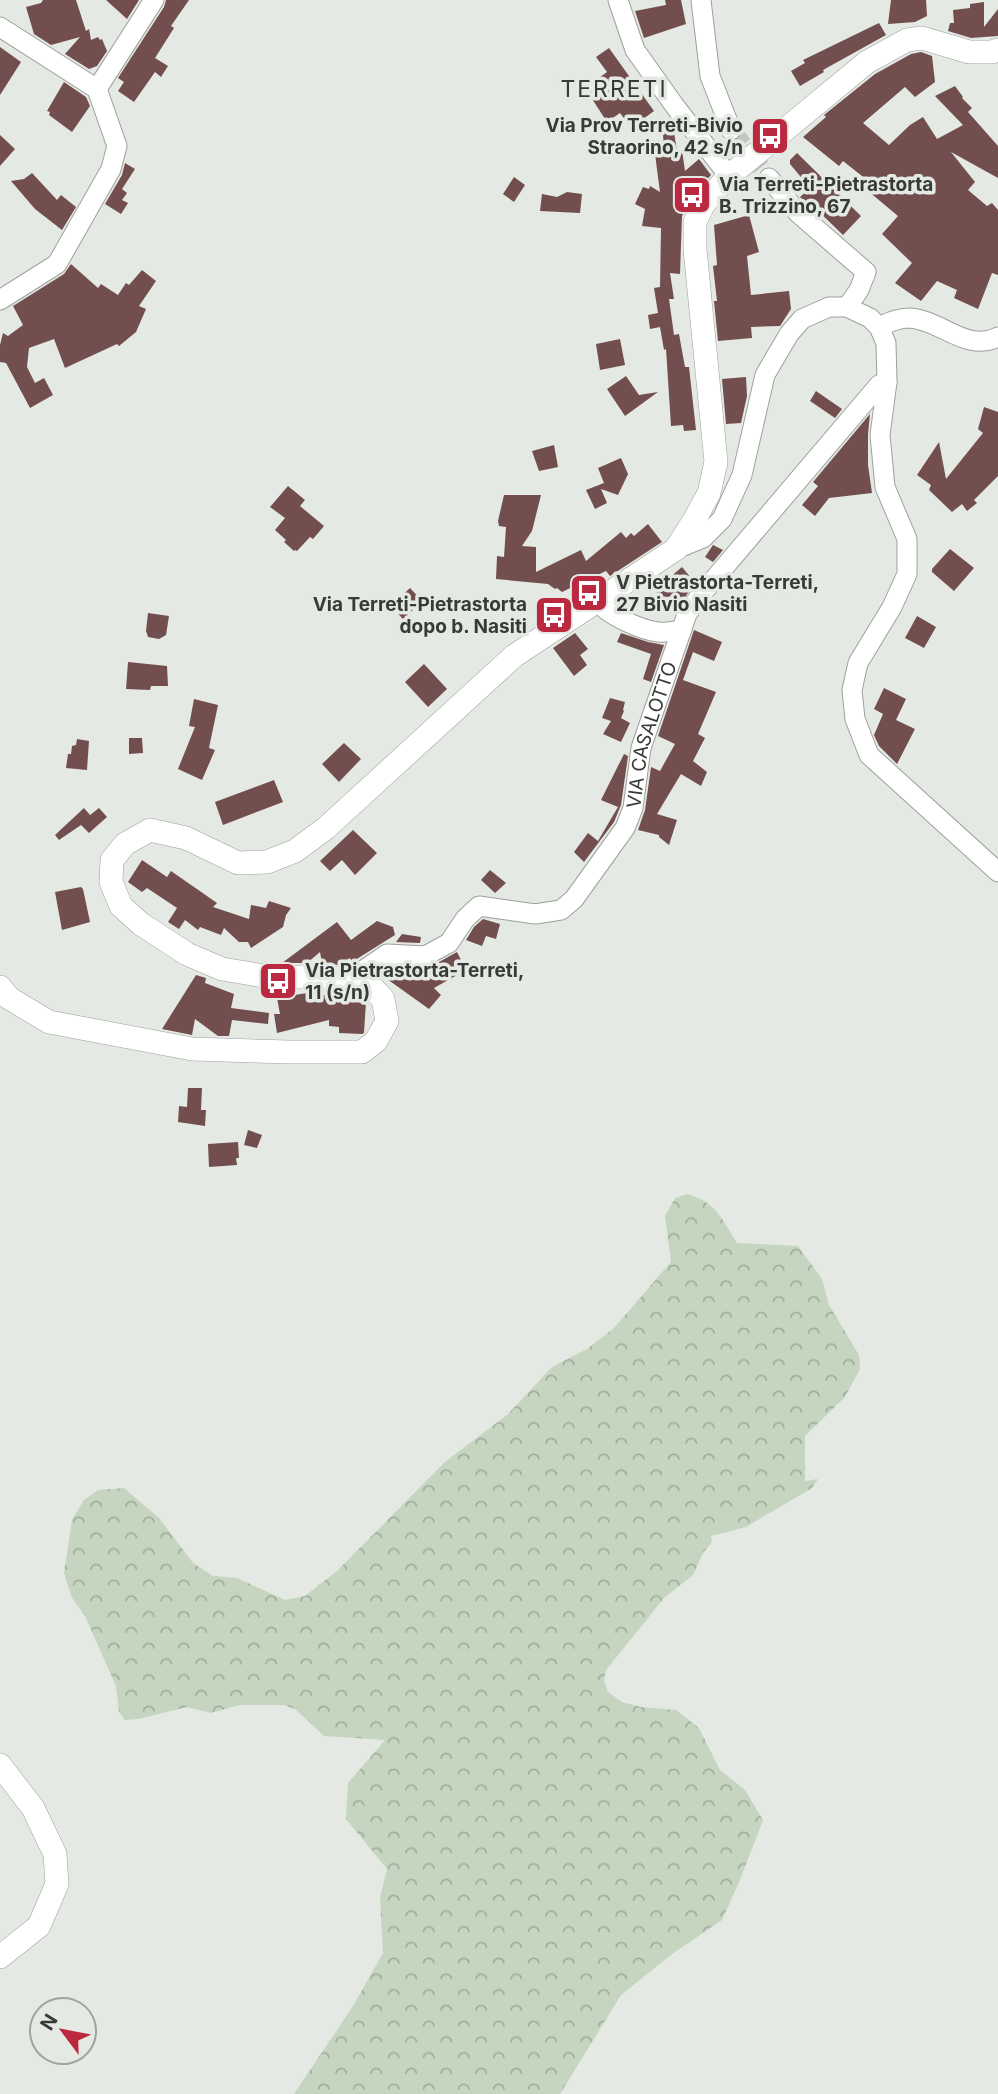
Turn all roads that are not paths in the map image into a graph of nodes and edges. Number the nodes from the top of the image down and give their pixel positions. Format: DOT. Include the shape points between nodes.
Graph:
graph roads {
  1 [pos="154,0"];
  2 [pos="618,0"];
  3 [pos="701,0"];
  4 [pos="0,27"];
  5 [pos="998,50"];
  6 [pos="97,89"];
  7 [pos="731,130"];
  8 [pos="729,177"];
  9 [pos="769,178"];
  10 [pos="0,300"];
  11 [pos="847,307"];
  12 [pos="879,327"];
  13 [pos="998,337"];
  14 [pos="887,382"];
  15 [pos="676,549"];
  16 [pos="597,601"];
  17 [pos="682,630"];
  18 [pos="998,872"];
  19 [pos="361,982"];
  20 [pos="0,987"];
  21 [pos="0,1765"];
  22 [pos="0,1957"];
  1 -- 6 [label="street"];
  2 -- 8 [label="street" via="635,50"];
  3 -- 7 [label="street" via="710,76"];
  4 -- 6 [label="street"];
  5 -- 8 [label="main road" via="969,52 922,38 907,40 867,62"];
  6 -- 10 [label="street" via="117,146 111,169 57,264"];
  8 -- 15 [label="main road" via="703,205 695,222 716,462 709,493"];
  9 -- 11 [label="street" via="798,213 866,272"];
  11 -- 12 [label="street"];
  11 -- 15 [label="street" via="817,311 789,334 765,375 742,475 722,519 703,538"];
  12 -- 13 [label="street" via="912,318 980,343"];
  12 -- 14 [label="street" via="886,343"];
  14 -- 17 [label="street, VIA CASALOTTO" via="879,385 699,597"];
  14 -- 18 [label="street" via="881,448 885,487 907,539 906,574 858,663 852,690 855,719 869,755"];
  15 -- 16 [label="main road"];
  16 -- 17 [label="street" via="603,610 636,626 659,632"];
  16 -- 19 [label="main road" via="514,656 295,851 267,862 238,863 186,838 150,830 125,844 112,860 111,882 121,906 187,954 234,971"];
  17 -- 19 [label="street, VIA CASALOTTO" via="642,748 633,808 625,828 574,899 561,910 535,914 479,906 449,943 425,957 387,954 365,969"];
  19 -- 20 [label="main road" via="367,982 383,999 387,1021 376,1041 362,1052 192,1049 49,1022 9,998"];
  21 -- 22 [label="main road" via="33,1808 55,1854 57,1884 39,1926"];
}
